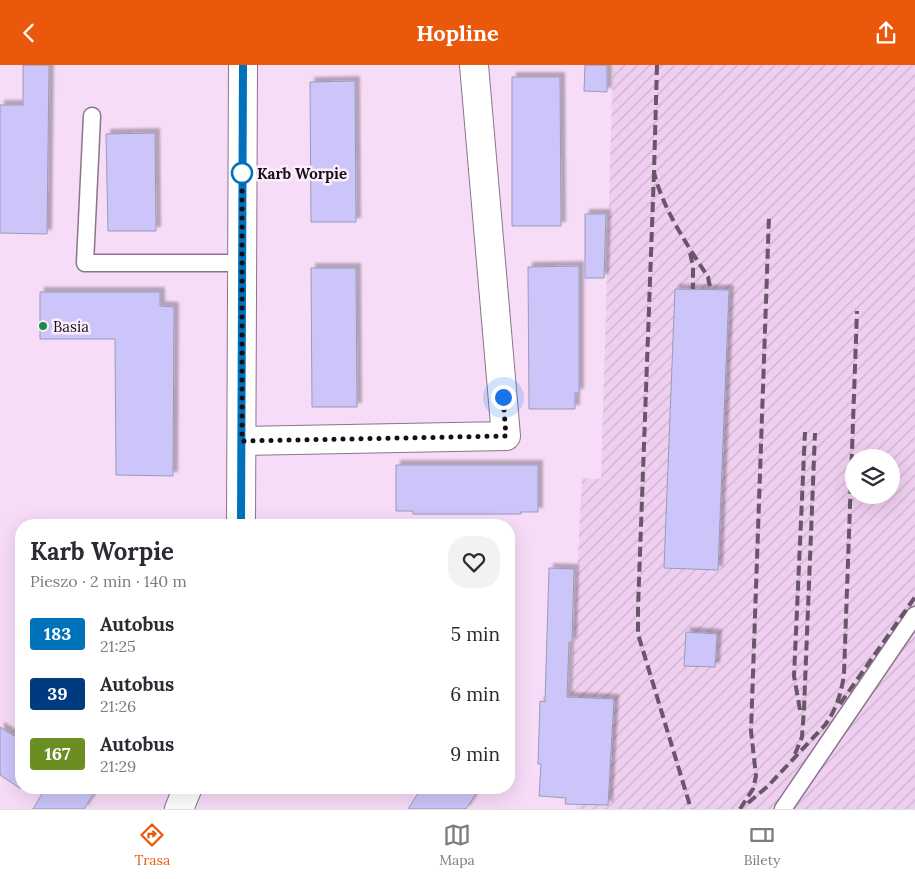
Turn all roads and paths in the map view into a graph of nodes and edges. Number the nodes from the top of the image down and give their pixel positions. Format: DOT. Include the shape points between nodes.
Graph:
graph roads {
  1 [pos="243,65"];
  2 [pos="474,65"];
  3 [pos="92,116"];
  4 [pos="242,263"];
  5 [pos="242,441"];
  6 [pos="241,519"];
  7 [pos="915,615"];
  8 [pos="185,794"];
  9 [pos="179,809"];
  10 [pos="783,809"];
  1 -- 4 [label="street"];
  2 -- 5 [label="street" via="506,436"];
  3 -- 4 [label="lane" via="85,263"];
  4 -- 5 [label="street"];
  5 -- 6 [label="street"];
  7 -- 10 [label="lane"];
  8 -- 9 [label="street"];
}
